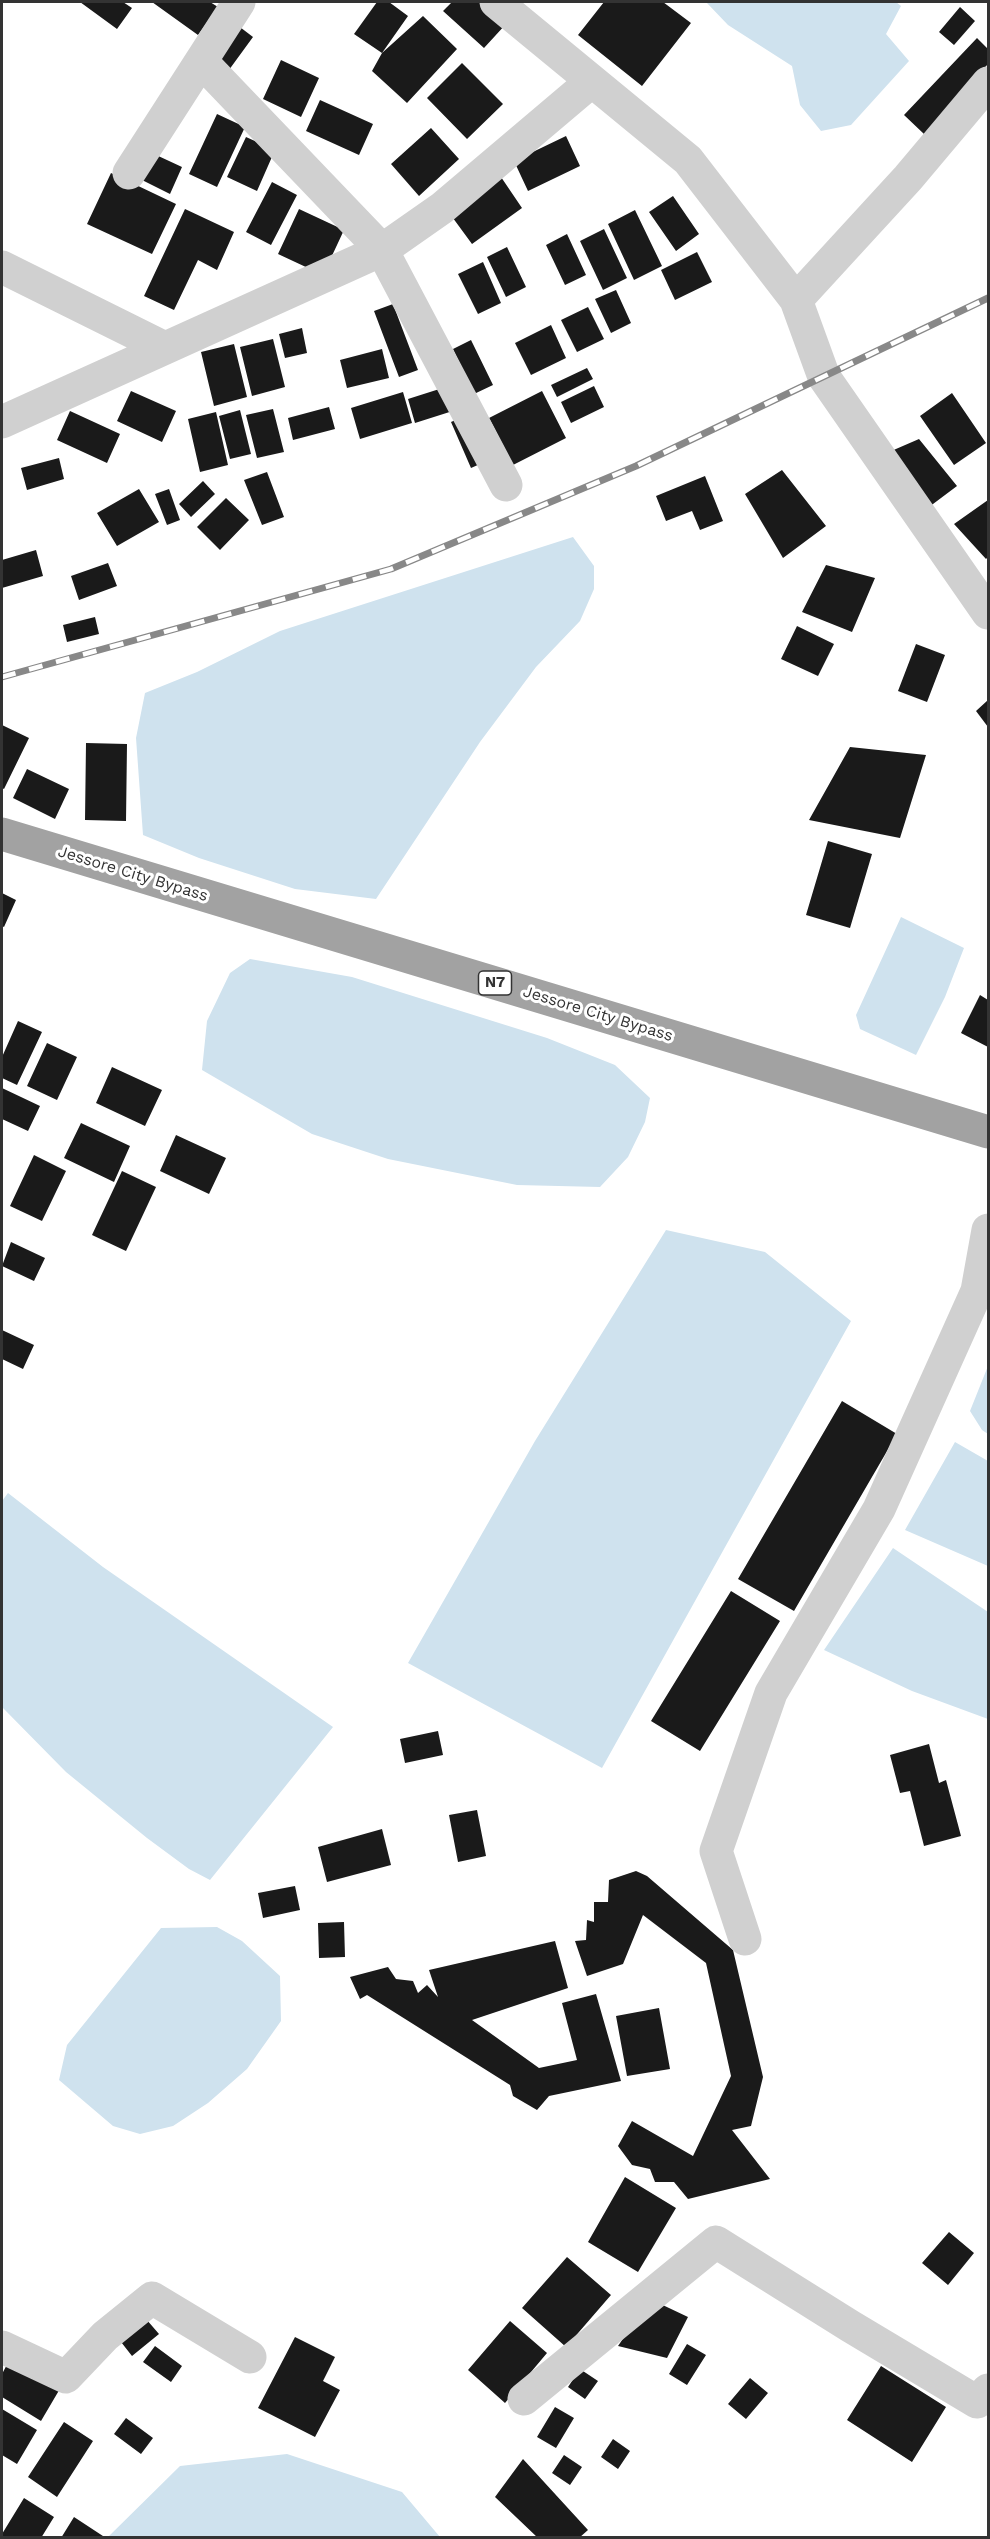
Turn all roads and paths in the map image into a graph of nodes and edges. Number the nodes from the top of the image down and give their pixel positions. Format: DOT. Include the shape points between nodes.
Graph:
graph roads {
  1 [pos="239,2"];
  2 [pos="496,2"];
  3 [pos="201,61"];
  4 [pos="592,81"];
  5 [pos="988,83"];
  6 [pos="129,173"];
  7 [pos="382,250"];
  8 [pos="2,267"];
  9 [pos="795,300"];
  10 [pos="165,348"];
  11 [pos="2,422"];
  12 [pos="506,485"];
  13 [pos="988,613"];
  14 [pos="2,834"];
  15 [pos="988,1132"];
  16 [pos="988,1230"];
  17 [pos="745,1939"];
  18 [pos="2,2347"];
  19 [pos="250,2356"];
  20 [pos="988,2390"];
  21 [pos="524,2399"];
  1 -- 3 [label="street"];
  2 -- 4 [label="street"];
  3 -- 6 [label="street"];
  3 -- 7 [label="street"];
  4 -- 7 [label="street" via="450,202"];
  4 -- 9 [label="street" via="688,160"];
  5 -- 9 [label="street" via="908,178"];
  7 -- 10 [label="street"];
  7 -- 12 [label="street"];
  8 -- 10 [label="street"];
  9 -- 13 [label="street" via="824,377"];
  10 -- 11 [label="street"];
  14 -- 15 [label="highway, Jessore City Bypass / N7"];
  16 -- 17 [label="street" via="977,1291 879,1509 771,1694 716,1851"];
  18 -- 19 [label="street" via="66,2377 105,2336 152,2298"];
  20 -- 21 [label="street" via="977,2402 716,2242"];
}
